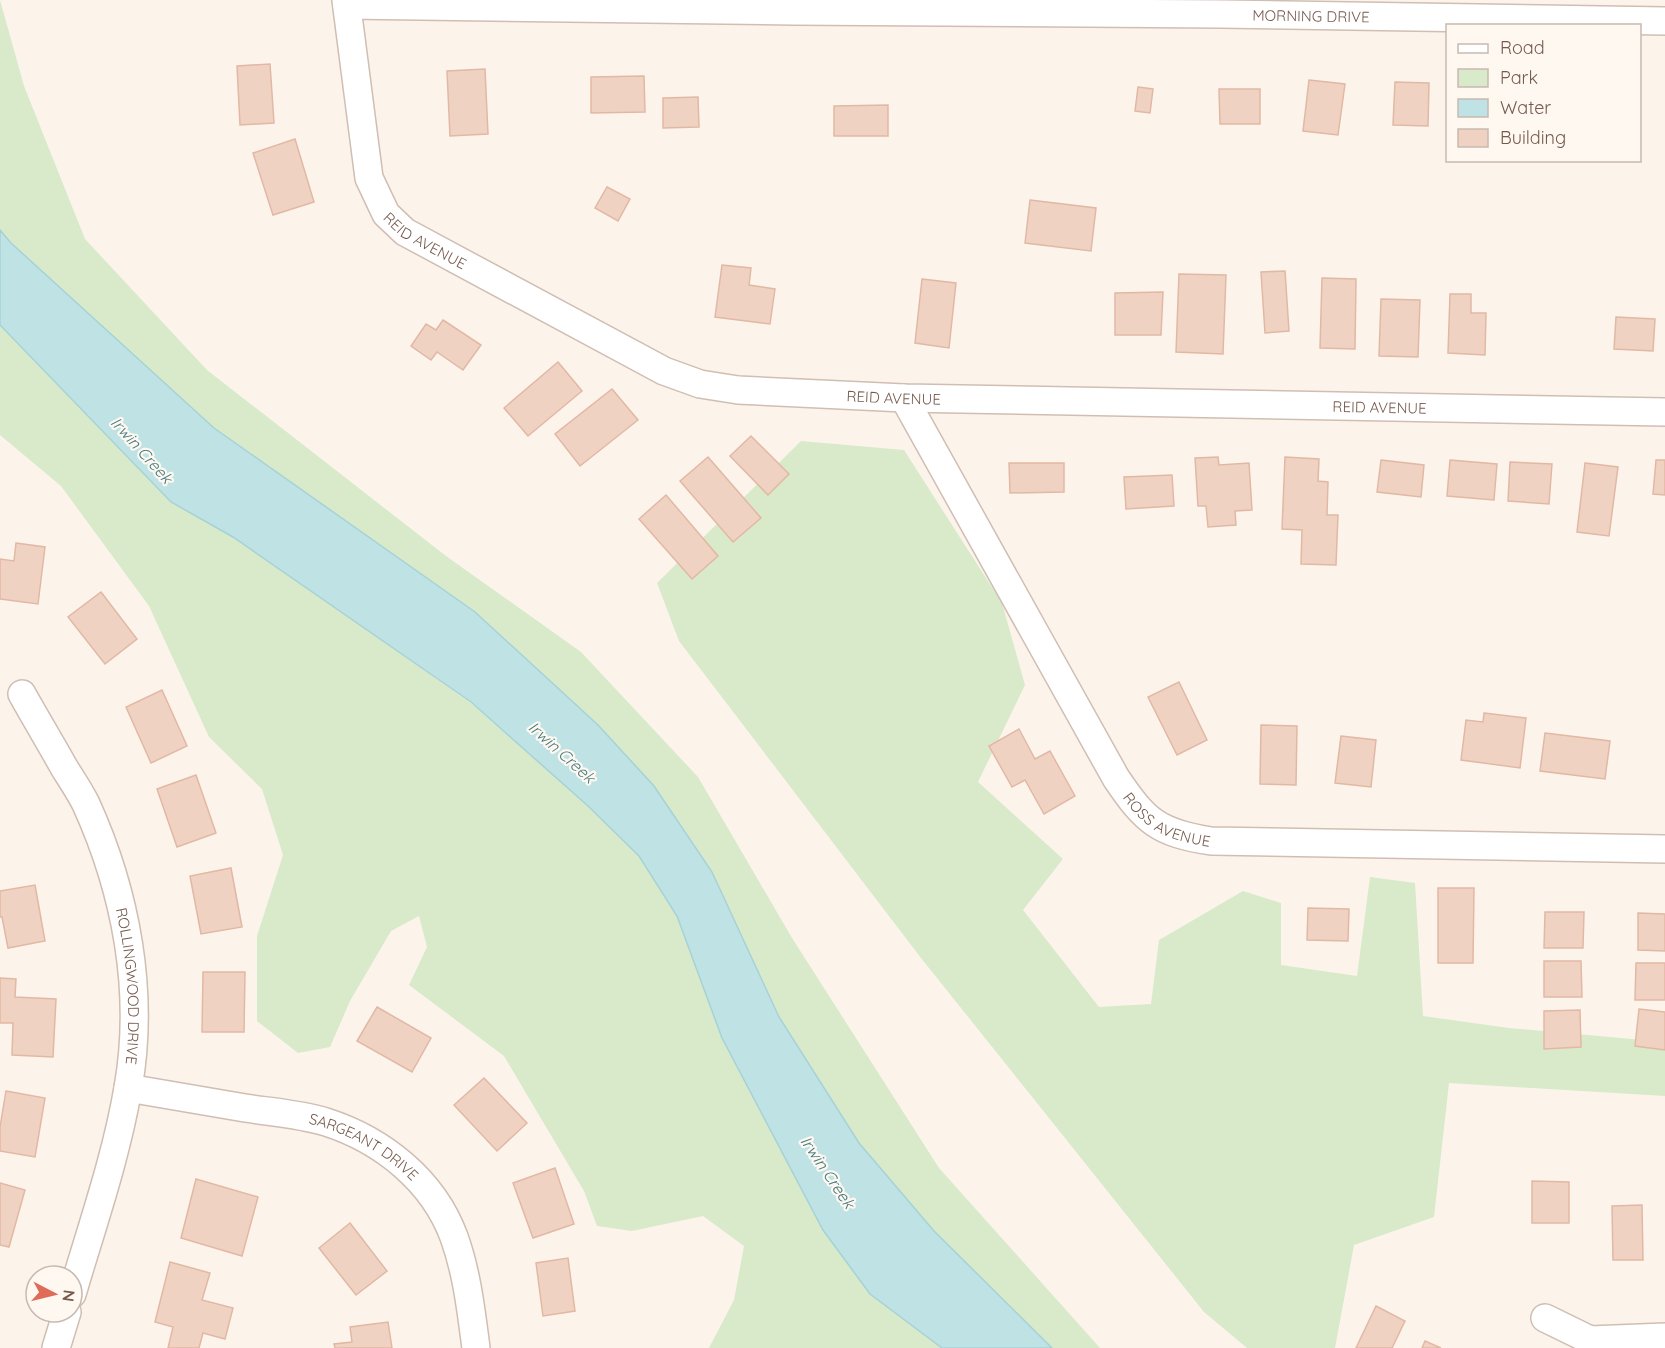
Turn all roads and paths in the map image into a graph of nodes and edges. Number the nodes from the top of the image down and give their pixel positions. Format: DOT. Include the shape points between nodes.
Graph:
graph roads {
  1 [pos="346,2"];
  2 [pos="1665,21"];
  3 [pos="904,398"];
  4 [pos="1665,412"];
  5 [pos="22,694"];
  6 [pos="1665,849"];
  7 [pos="128,1088"];
  8 [pos="81,1264"];
  9 [pos="1545,1318"];
  10 [pos="63,1324"];
  11 [pos="1665,1337"];
  12 [pos="56,1348"];
  13 [pos="476,1348"];
  1 -- 2 [label="street, MORNING DRIVE"];
  1 -- 3 [label="street, REID AVENUE" via="369,178 386,214 405,232 664,370 700,384 738,390"];
  3 -- 4 [label="street, REID AVENUE"];
  3 -- 6 [label="street, ROSS AVENUE" via="1116,778 1136,808 1157,825 1182,837 1211,842"];
  5 -- 7 [label="street, ROLLINGWOOD DRIVE" via="85,802 110,862 134,988"];
  7 -- 8 [label="street, ROLLINGWOOD DRIVE"];
  7 -- 13 [label="street, SARGEANT DRIVE" via="324,1121 379,1146 409,1169 432,1197 453,1234 465,1269"];
  9 -- 11 [label="street" via="1590,1340"];
  10 -- 12 [label="street"];
}
